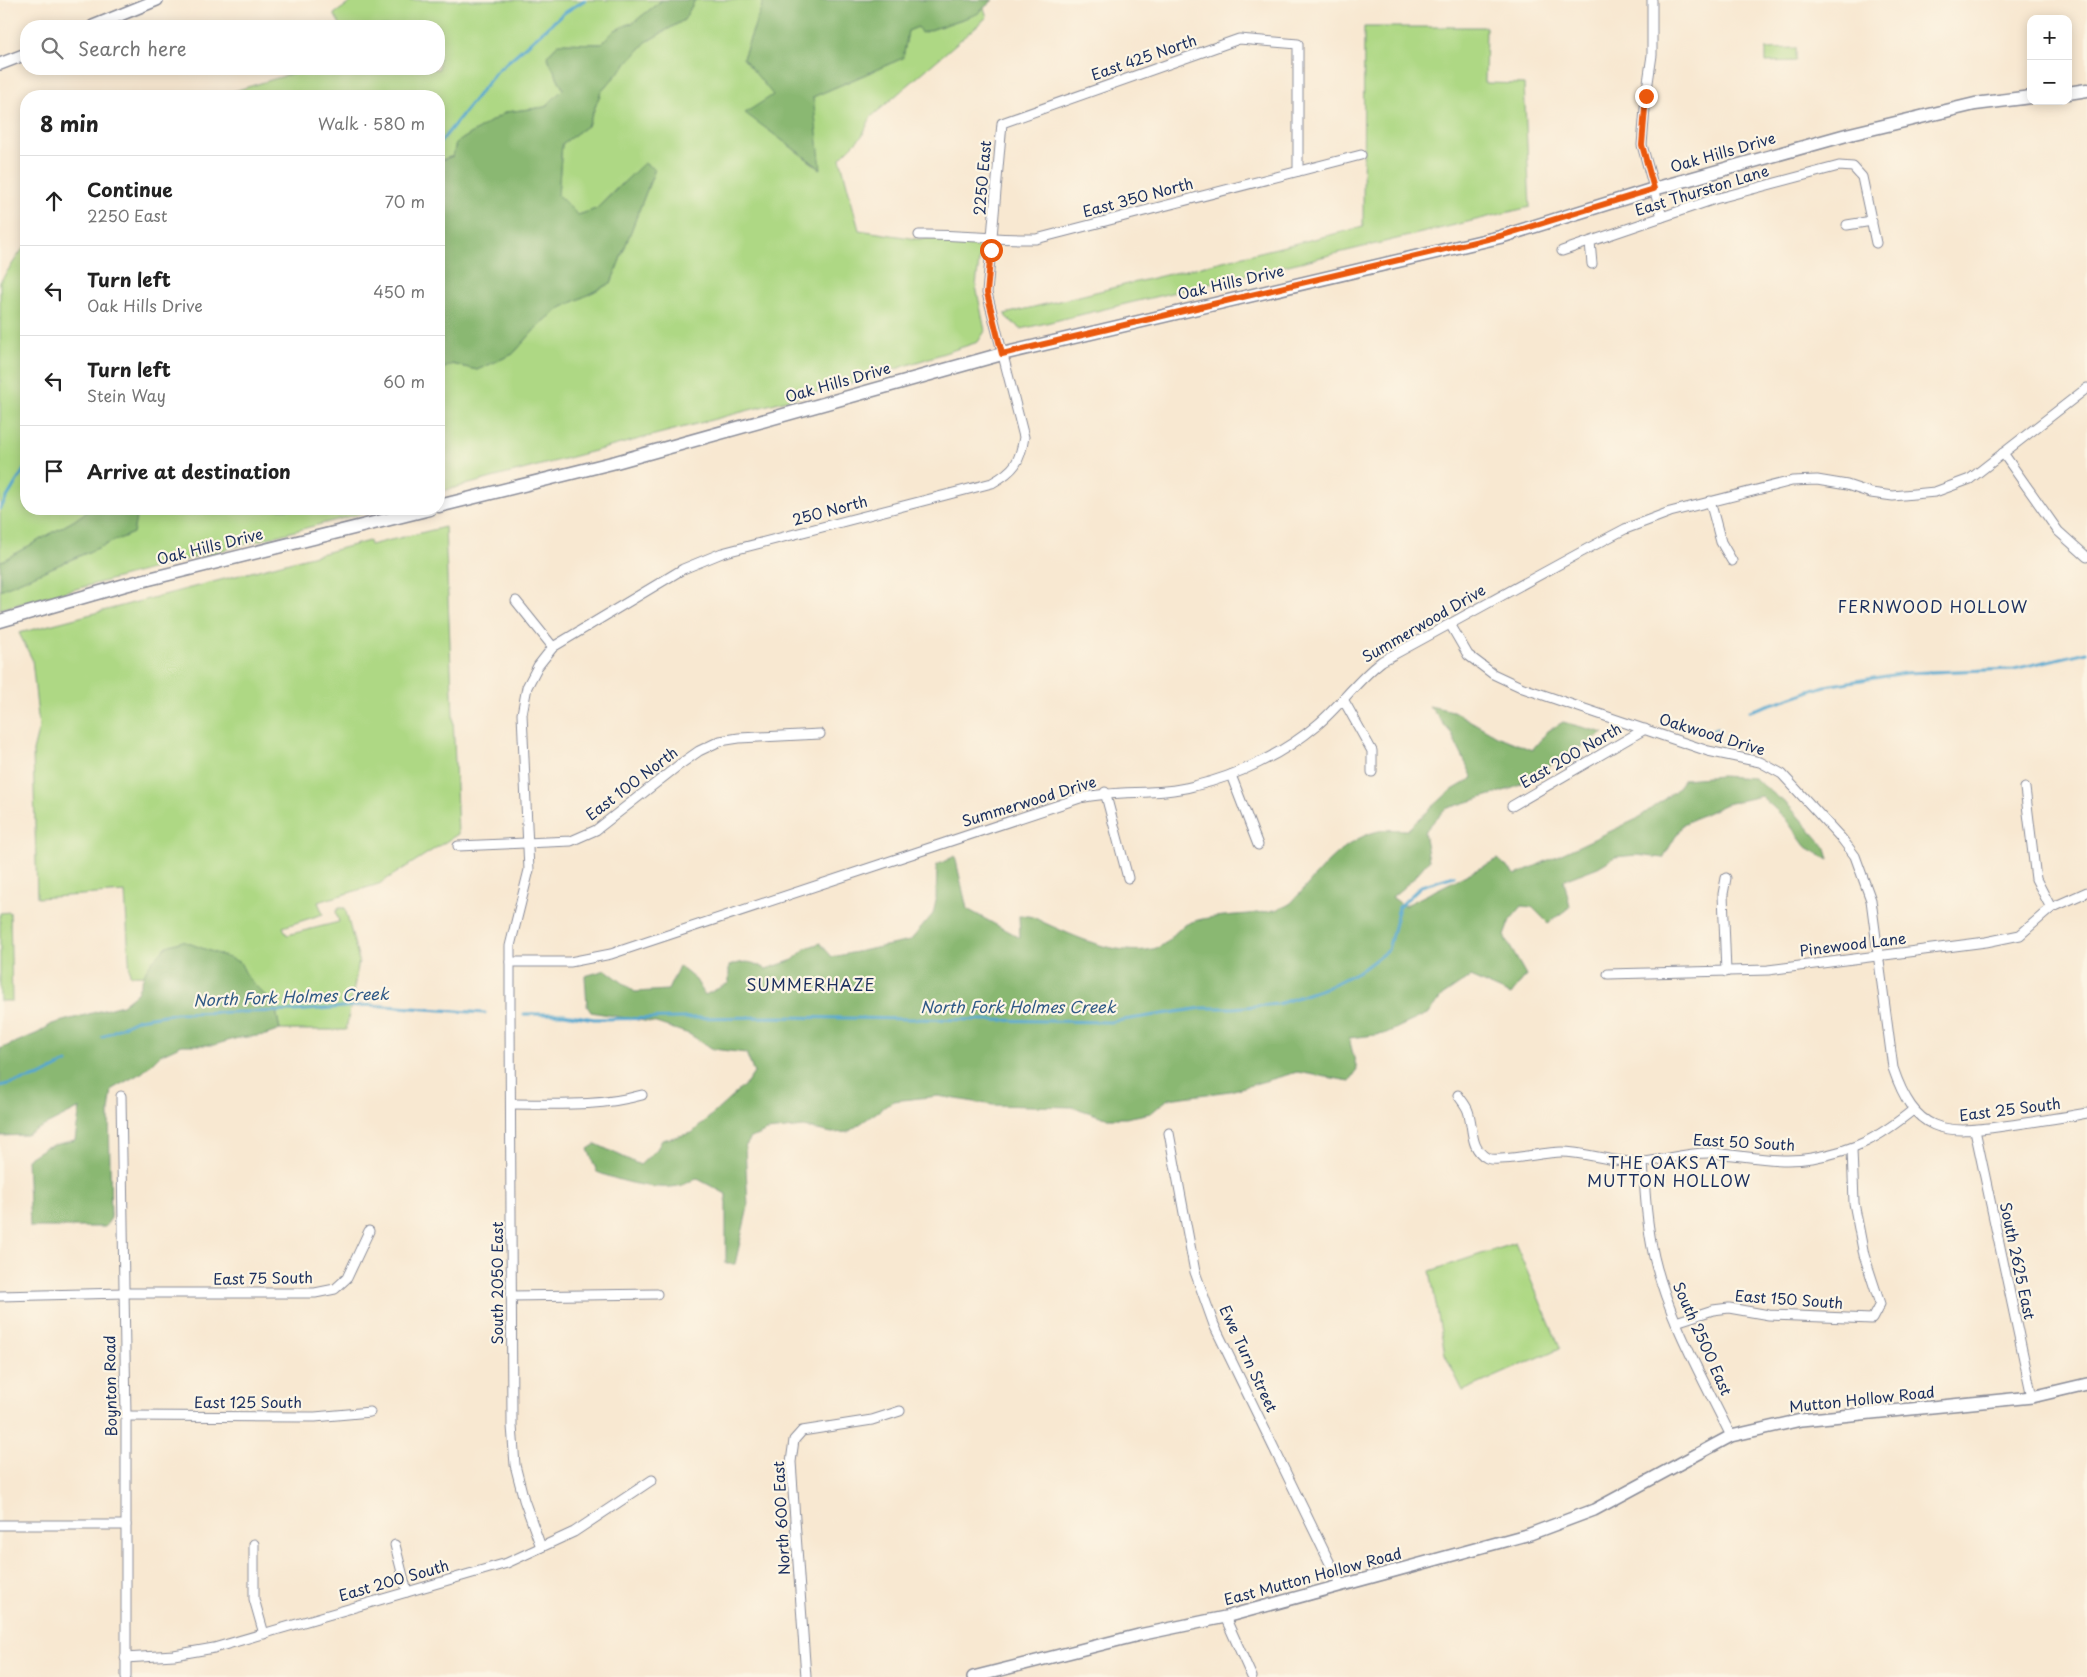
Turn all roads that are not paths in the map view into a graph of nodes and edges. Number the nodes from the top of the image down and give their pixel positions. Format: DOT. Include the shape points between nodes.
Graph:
graph roads {
  1 [pos="157,0"];
  2 [pos="1652,0"];
  3 [pos="108,20"];
  4 [pos="20,56"];
  5 [pos="0,64"];
  6 [pos="2087,90"];
  7 [pos="2072,92"];
  8 [pos="2027,97"];
  9 [pos="1002,123"];
  10 [pos="1361,155"];
  11 [pos="1298,171"];
  12 [pos="1654,189"];
  13 [pos="1662,217"];
  14 [pos="1872,221"];
  15 [pos="1847,225"];
  16 [pos="919,235"];
  17 [pos="992,239"];
  18 [pos="1590,242"];
  19 [pos="1876,243"];
  20 [pos="1562,251"];
  21 [pos="1592,264"];
  22 [pos="1002,354"];
  23 [pos="2087,388"];
  24 [pos="2003,453"];
  25 [pos="1710,501"];
  26 [pos="445,505"];
  27 [pos="406,515"];
  28 [pos="2087,557"];
  29 [pos="1732,561"];
  30 [pos="516,601"];
  31 [pos="0,621"];
  32 [pos="1450,624"];
  33 [pos="553,647"];
  34 [pos="1343,699"];
  35 [pos="1645,729"];
  36 [pos="820,734"];
  37 [pos="1372,772"];
  38 [pos="1231,775"];
  39 [pos="2025,788"];
  40 [pos="1105,792"];
  41 [pos="1512,806"];
  42 [pos="528,843"];
  43 [pos="1258,845"];
  44 [pos="458,846"];
  45 [pos="1128,878"];
  46 [pos="1726,878"];
  47 [pos="2087,892"];
  48 [pos="2051,908"];
  49 [pos="1878,956"];
  50 [pos="510,962"];
  51 [pos="1726,972"];
  52 [pos="1608,974"];
  53 [pos="642,1095"];
  54 [pos="1458,1095"];
  55 [pos="121,1096"];
  56 [pos="511,1104"];
  57 [pos="1913,1110"];
  58 [pos="2087,1113"];
  59 [pos="1975,1130"];
  60 [pos="1169,1133"];
  61 [pos="1852,1150"];
  62 [pos="1643,1162"];
  63 [pos="369,1231"];
  64 [pos="124,1293"];
  65 [pos="657,1294"];
  66 [pos="0,1296"];
  67 [pos="512,1296"];
  68 [pos="1676,1322"];
  69 [pos="2087,1384"];
  70 [pos="2032,1397"];
  71 [pos="900,1411"];
  72 [pos="370,1412"];
  73 [pos="126,1416"];
  74 [pos="1732,1436"];
  75 [pos="1652,1479"];
  76 [pos="652,1480"];
  77 [pos="0,1525"];
  78 [pos="126,1525"];
  79 [pos="254,1544"];
  80 [pos="395,1545"];
  81 [pos="541,1547"];
  82 [pos="1340,1584"];
  83 [pos="407,1592"];
  84 [pos="1225,1617"];
  85 [pos="264,1634"];
  86 [pos="126,1658"];
  87 [pos="126,1677"];
  88 [pos="806,1677"];
  89 [pos="973,1677"];
  90 [pos="1252,1677"];
  1 -- 3 [label="street"];
  2 -- 12 [label="street" via="1652,55 1642,145"];
  4 -- 5 [label="street"];
  6 -- 7 [label="main road"];
  8 -- 12 [label="main road, Oak Hills Drive" via="1974,104 1914,118"];
  9 -- 11 [label="street, East 425 North" via="1239,39 1298,44"];
  9 -- 17 [label="street, 2250 East"];
  10 -- 11 [label="street, East 350 North"];
  11 -- 17 [label="street, East 350 North" via="1036,239"];
  12 -- 13 [label="street"];
  12 -- 22 [label="main road, Oak Hills Drive" via="1500,236"];
  13 -- 14 [label="street, East Thurston Lane" via="1839,166 1853,167 1862,177"];
  13 -- 18 [label="street, East Thurston Lane"];
  14 -- 15 [label="street"];
  14 -- 19 [label="street"];
  16 -- 17 [label="street, East 350 North" via="960,234"];
  17 -- 22 [label="street, 2250 East" via="987,293"];
  18 -- 20 [label="street, East Thurston Lane"];
  18 -- 21 [label="street"];
  22 -- 26 [label="main road, Oak Hills Drive" via="616,462"];
  22 -- 33 [label="street, 250 North" via="1024,437 1021,455 1010,473 992,482 722,553 683,569"];
  23 -- 24 [label="street, Summerwood Drive"];
  24 -- 25 [label="street, Summerwood Drive" via="1970,479 1935,492 1894,496 1809,480 1767,486"];
  24 -- 28 [label="street" via="2058,531"];
  25 -- 29 [label="street" via="1721,542"];
  25 -- 32 [label="street, Summerwood Drive" via="1626,529"];
  27 -- 31 [label="main road, Oak Hills Drive" via="125,585"];
  30 -- 33 [label="street"];
  32 -- 34 [label="street, Summerwood Drive" via="1382,661 1363,676"];
  32 -- 35 [label="street, Oakwood Drive" via="1468,655 1493,674 1523,688"];
  33 -- 42 [label="street, South 2050 East" via="527,687 522,714"];
  34 -- 37 [label="street" via="1372,752"];
  34 -- 38 [label="street, Summerwood Drive" via="1316,726 1277,752"];
  35 -- 41 [label="street, East 200 North"];
  35 -- 49 [label="street, Oakwood Drive" via="1708,751 1760,762 1782,774 1842,838 1854,856 1871,900"];
  36 -- 42 [label="street, East 100 North" via="720,741 698,751 596,830 571,841"];
  38 -- 40 [label="street, Summerwood Drive" via="1193,787 1151,792"];
  38 -- 43 [label="street"];
  39 -- 48 [label="street" via="2036,879"];
  40 -- 45 [label="street"];
  40 -- 50 [label="street, Summerwood Drive" via="610,954 570,962"];
  42 -- 44 [label="street, East 100 North"];
  42 -- 50 [label="street, South 2050 East" via="525,891 513,927"];
  46 -- 51 [label="street" via="1723,894"];
  47 -- 48 [label="street, Pinewood Lane"];
  48 -- 49 [label="street, Pinewood Lane" via="2020,935"];
  49 -- 51 [label="street, Pinewood Lane"];
  49 -- 57 [label="street, Oakwood Drive" via="1893,1068 1902,1094"];
  50 -- 56 [label="street, South 2050 East"];
  51 -- 52 [label="street, Pinewood Lane"];
  53 -- 56 [label="street" via="621,1101 586,1104"];
  54 -- 62 [label="street, East 50 South" via="1468,1110 1478,1153 1489,1160 1562,1152"];
  55 -- 64 [label="street, Boynton Road"];
  56 -- 67 [label="street, South 2050 East"];
  57 -- 59 [label="street, East 25 South" via="1931,1125 1953,1131"];
  57 -- 61 [label="street, East 50 South" via="1885,1132"];
  58 -- 59 [label="street, East 25 South"];
  59 -- 70 [label="street, South 2625 East"];
  60 -- 82 [label="street, Ewe Turn Street" via="1195,1272 1214,1325"];
  61 -- 62 [label="street, East 50 South" via="1783,1161 1710,1153 1683,1154"];
  61 -- 68 [label="street, East 150 South" via="1854,1203 1864,1256 1880,1304 1872,1319 1769,1315 1730,1308"];
  62 -- 68 [label="street, South 2500 East" via="1646,1214 1654,1257"];
  63 -- 64 [label="street, East 75 South" via="347,1278 335,1289 314,1293"];
  64 -- 66 [label="street, East 75 South"];
  64 -- 73 [label="street, Boynton Road"];
  65 -- 67 [label="street"];
  67 -- 81 [label="street, South 2050 East" via="515,1465"];
  68 -- 74 [label="street, South 2500 East"];
  69 -- 70 [label="street, Mutton Hollow Road"];
  70 -- 74 [label="street, Mutton Hollow Road" via="1801,1420"];
  71 -- 88 [label="street, North 600 East" via="872,1420 802,1431 794,1440 791,1462"];
  72 -- 73 [label="street, East 125 South" via="315,1417"];
  73 -- 78 [label="street, Boynton Road"];
  74 -- 75 [label="street, Mutton Hollow Road"];
  75 -- 82 [label="street, East Mutton Hollow Road" via="1594,1510 1530,1534"];
  76 -- 81 [label="street, East 200 South" via="574,1532"];
  77 -- 78 [label="street"];
  78 -- 86 [label="street, Boynton Road"];
  79 -- 85 [label="street" via="254,1598"];
  80 -- 83 [label="street"];
  81 -- 83 [label="street, East 200 South" via="507,1562"];
  82 -- 84 [label="street, East Mutton Hollow Road"];
  83 -- 85 [label="street, East 200 South"];
  84 -- 89 [label="street, East Mutton Hollow Road" via="1138,1635"];
  84 -- 90 [label="street"];
  85 -- 86 [label="street, East 200 South" via="174,1655"];
  86 -- 87 [label="street, Boynton Road"];
}
